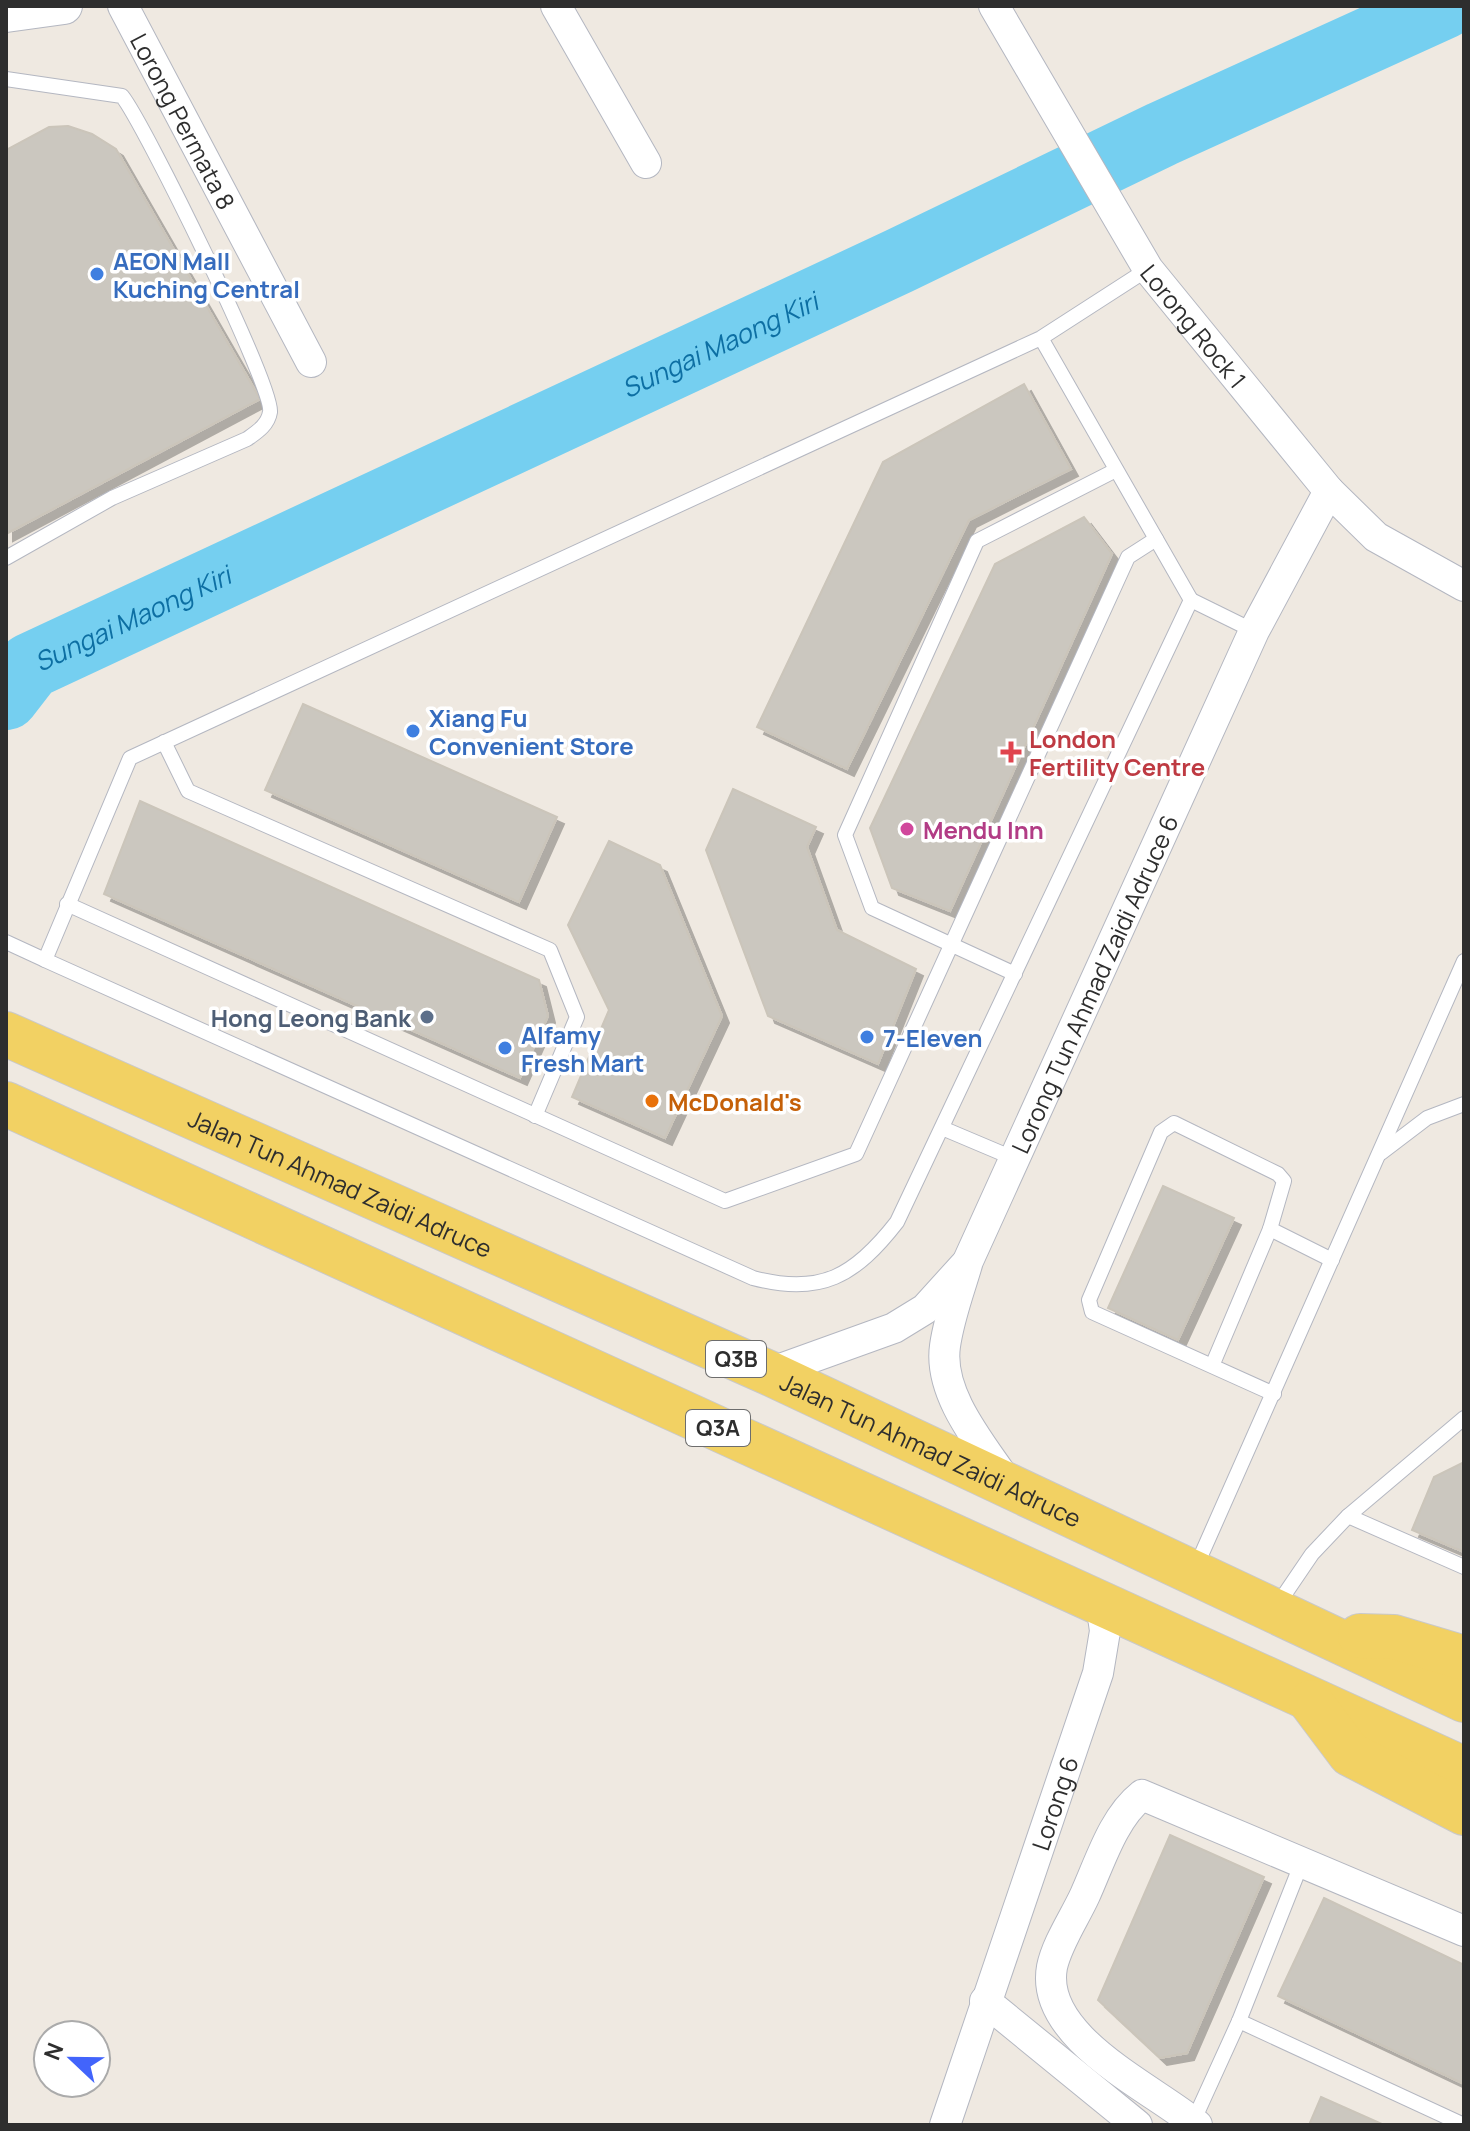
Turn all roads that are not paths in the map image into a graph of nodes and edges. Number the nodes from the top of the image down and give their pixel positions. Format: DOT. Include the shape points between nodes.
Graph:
graph roads {
  1 [pos="64,6"];
  2 [pos="123,6"];
  3 [pos="556,6"];
  4 [pos="994,6"];
  5 [pos="6,14"];
  6 [pos="6,79"];
  7 [pos="646,163"];
  8 [pos="1148,269"];
  9 [pos="1041,338"];
  10 [pos="311,362"];
  11 [pos="1116,470"];
  12 [pos="1329,491"];
  13 [pos="1156,539"];
  14 [pos="6,558"];
  15 [pos="1464,586"];
  16 [pos="1191,600"];
  17 [pos="1254,631"];
  18 [pos="164,742"];
  19 [pos="67,904"];
  20 [pos="6,942"];
  21 [pos="951,945"];
  22 [pos="45,960"];
  23 [pos="1464,961"];
  24 [pos="1015,974"];
  25 [pos="6,1034"];
  26 [pos="6,1104"];
  27 [pos="1464,1104"];
  28 [pos="535,1116"];
  29 [pos="942,1128"];
  30 [pos="1377,1156"];
  31 [pos="1013,1158"];
  32 [pos="1270,1229"];
  33 [pos="1332,1260"];
  34 [pos="968,1261"];
  35 [pos="1212,1366"];
  36 [pos="769,1373"];
  37 [pos="1274,1394"];
  38 [pos="1464,1418"];
  39 [pos="1008,1484"];
  40 [pos="1348,1516"];
  41 [pos="1464,1567"];
  42 [pos="1193,1573"];
  43 [pos="1101,1603"];
  44 [pos="1274,1610"];
  45 [pos="1462,1685"];
  46 [pos="1307,1697"];
  47 [pos="1447,1761"];
  48 [pos="1464,1813"];
  49 [pos="1302,1861"];
  50 [pos="1464,1931"];
  51 [pos="985,2001"];
  52 [pos="1239,2021"];
  53 [pos="1098,2073"];
  54 [pos="1195,2123"];
  55 [pos="945,2125"];
  56 [pos="1137,2125"];
  57 [pos="1464,2125"];
  1 -- 5 [label="street"];
  2 -- 10 [label="street, Lorong Permata 8"];
  3 -- 7 [label="street"];
  4 -- 8 [label="street, Lorong Rock 1"];
  6 -- 14 [label="lane" via="113,93 128,103 243,333 270,413 264,427 247,439 112,498"];
  8 -- 9 [label="lane"];
  8 -- 12 [label="street, Lorong Rock 1"];
  9 -- 11 [label="lane"];
  9 -- 18 [label="lane"];
  11 -- 13 [label="lane"];
  11 -- 21 [label="lane" via="977,541 845,835 872,908"];
  12 -- 15 [label="street, Lorong Rock 1" via="1376,537"];
  12 -- 17 [label="street, Lorong Tun Ahmad Zaidi Adruce 6"];
  13 -- 16 [label="lane"];
  13 -- 21 [label="lane" via="1128,557"];
  16 -- 17 [label="lane"];
  16 -- 24 [label="lane"];
  17 -- 31 [label="street, Lorong Tun Ahmad Zaidi Adruce 6"];
  18 -- 19 [label="lane" via="130,758"];
  18 -- 28 [label="lane" via="188,791 550,950 577,1017"];
  19 -- 22 [label="lane"];
  19 -- 28 [label="lane"];
  20 -- 22 [label="lane"];
  21 -- 24 [label="lane"];
  21 -- 28 [label="lane" via="856,1154 725,1201"];
  22 -- 29 [label="lane" via="753,1278 783,1286 812,1286 871,1255 897,1222"];
  23 -- 30 [label="lane"];
  24 -- 29 [label="lane"];
  25 -- 36 [label="main road, Jalan Tun Ahmad Zaidi Adruce / Q3B"];
  26 -- 43 [label="main road, Q3A"];
  27 -- 30 [label="lane" via="1427,1118"];
  29 -- 31 [label="lane"];
  30 -- 33 [label="lane"];
  31 -- 34 [label="street, Lorong Tun Ahmad Zaidi Adruce 6"];
  32 -- 33 [label="lane"];
  32 -- 35 [label="lane"];
  32 -- 35 [label="lane" via="1283,1189 1278,1174 1174,1123 1166,1126 1089,1307"];
  33 -- 37 [label="lane"];
  34 -- 36 [label="street, Lorong Tun Ahmad Zaidi Adruce 6" via="925,1309 894,1328"];
  34 -- 39 [label="street, Lorong Tun Ahmad Zaidi Adruce 6" via="944,1348 950,1383 964,1419"];
  35 -- 37 [label="lane"];
  36 -- 39 [label="main road, Jalan Tun Ahmad Zaidi Adruce / Q3B"];
  37 -- 42 [label="lane"];
  38 -- 40 [label="lane"];
  39 -- 42 [label="main road, Jalan Tun Ahmad Zaidi Adruce / Q3B"];
  40 -- 41 [label="lane"];
  40 -- 44 [label="lane" via="1312,1554"];
  42 -- 44 [label="main road, Jalan Tun Ahmad Zaidi Adruce / Q3B"];
  43 -- 46 [label="main road, Q3A"];
  43 -- 51 [label="street, Lorong 6" via="1105,1631 1098,1673"];
  44 -- 45 [label="main road, Jalan Tun Ahmad Zaidi Adruce / Q3B" via="1326,1635 1394,1637"];
  46 -- 47 [label="main road, Q3A"];
  46 -- 48 [label="main road" via="1350,1754"];
  49 -- 50 [label="street"];
  49 -- 52 [label="lane"];
  49 -- 53 [label="street" via="1142,1795 1131,1804 1052,1965 1051,1995"];
  51 -- 53 [label="street"];
  51 -- 55 [label="street, Lorong 6"];
  52 -- 54 [label="lane"];
  52 -- 57 [label="lane"];
  53 -- 54 [label="street"];
  53 -- 56 [label="street"];
}
